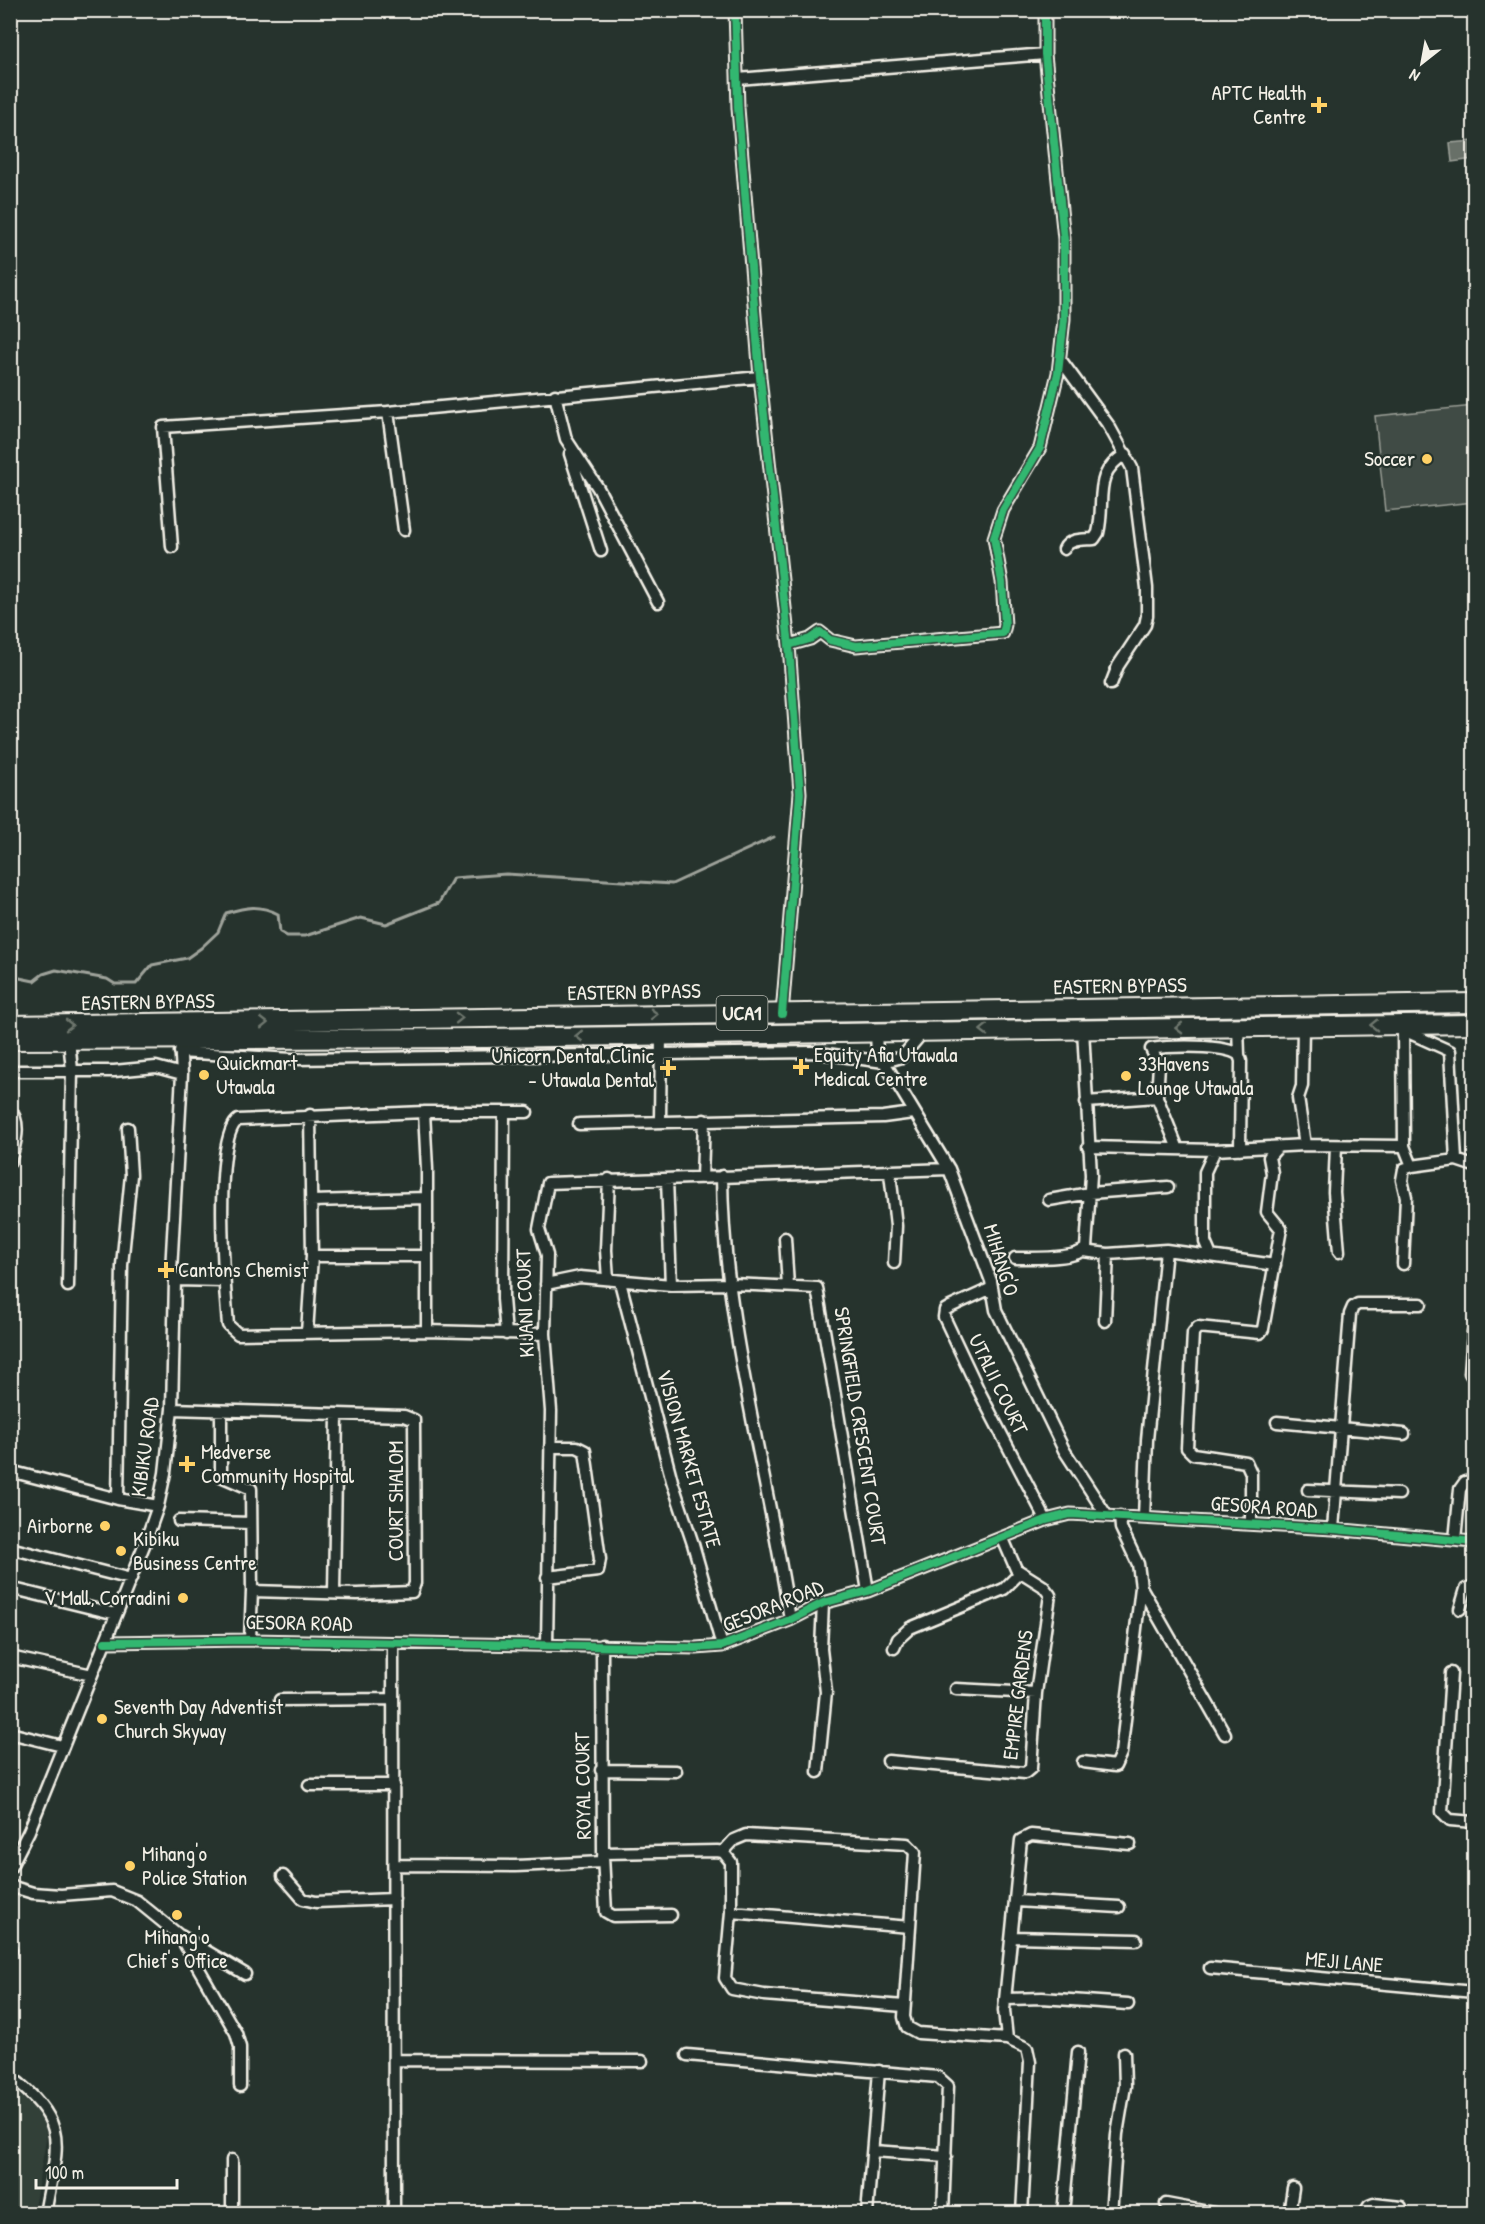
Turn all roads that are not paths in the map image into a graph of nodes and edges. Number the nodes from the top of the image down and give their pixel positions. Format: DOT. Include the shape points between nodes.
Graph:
graph roads {
  1 [pos="735,10"];
  2 [pos="1045,10"];
  3 [pos="1045,54"];
  4 [pos="738,79"];
  5 [pos="1060,359"];
  6 [pos="760,378"];
  7 [pos="555,395"];
  8 [pos="388,412"];
  9 [pos="566,439"];
  10 [pos="1126,454"];
  11 [pos="405,530"];
  12 [pos="172,548"];
  13 [pos="1064,549"];
  14 [pos="601,551"];
  15 [pos="658,602"];
  16 [pos="789,645"];
  17 [pos="1111,684"];
  18 [pos="1474,1003"];
  19 [pos="782,1014"];
  20 [pos="485,1017"];
  21 [pos="1474,1024"];
  22 [pos="10,1025"];
  23 [pos="1303,1026"];
  24 [pos="1238,1027"];
  25 [pos="1407,1027"];
  26 [pos="1083,1029"];
  27 [pos="924,1031"];
  28 [pos="811,1032"];
  29 [pos="876,1032"];
  30 [pos="662,1035"];
  31 [pos="548,1037"];
  32 [pos="486,1038"];
  33 [pos="343,1039"];
  34 [pos="10,1040"];
  35 [pos="69,1040"];
  36 [pos="180,1046"];
  37 [pos="812,1052"];
  38 [pos="1239,1055"];
  39 [pos="549,1056"];
  40 [pos="662,1056"];
  41 [pos="344,1059"];
  42 [pos="884,1062"];
  43 [pos="10,1071"];
  44 [pos="72,1071"];
  45 [pos="182,1074"];
  46 [pos="1157,1097"];
  47 [pos="1086,1102"];
  48 [pos="10,1110"];
  49 [pos="423,1112"];
  50 [pos="504,1112"];
  51 [pos="527,1112"];
  52 [pos="913,1113"];
  53 [pos="310,1115"];
  54 [pos="660,1120"];
  55 [pos="704,1120"];
  56 [pos="579,1124"];
  57 [pos="128,1128"];
  58 [pos="1305,1145"];
  59 [pos="1336,1146"];
  60 [pos="1404,1146"];
  61 [pos="1089,1147"];
  62 [pos="1277,1148"];
  63 [pos="1178,1149"];
  64 [pos="1240,1149"];
  65 [pos="1215,1150"];
  66 [pos="1456,1160"];
  67 [pos="10,1161"];
  68 [pos="1412,1166"];
  69 [pos="1474,1166"];
  70 [pos="949,1169"];
  71 [pos="890,1173"];
  72 [pos="722,1176"];
  73 [pos="702,1178"];
  74 [pos="609,1179"];
  75 [pos="668,1179"];
  76 [pos="1168,1187"];
  77 [pos="1090,1193"];
  78 [pos="426,1198"];
  79 [pos="1049,1200"];
  80 [pos="311,1201"];
  81 [pos="785,1238"];
  82 [pos="1166,1250"];
  83 [pos="1083,1251"];
  84 [pos="1339,1252"];
  85 [pos="1108,1254"];
  86 [pos="312,1256"];
  87 [pos="426,1256"];
  88 [pos="1211,1256"];
  89 [pos="1015,1258"];
  90 [pos="894,1263"];
  91 [pos="1275,1264"];
  92 [pos="1403,1264"];
  93 [pos="608,1279"];
  94 [pos="174,1280"];
  95 [pos="224,1281"];
  96 [pos="620,1282"];
  97 [pos="546,1284"];
  98 [pos="731,1284"];
  99 [pos="671,1285"];
  100 [pos="68,1286"];
  101 [pos="788,1286"];
  102 [pos="992,1288"];
  103 [pos="1421,1304"];
  104 [pos="1105,1321"];
  105 [pos="427,1330"];
  106 [pos="1473,1332"];
  107 [pos="307,1333"];
  108 [pos="506,1334"];
  109 [pos="545,1334"];
  110 [pos="1474,1379"];
  111 [pos="172,1409"];
  112 [pos="221,1412"];
  113 [pos="337,1416"];
  114 [pos="1277,1422"];
  115 [pos="1341,1426"];
  116 [pos="1404,1434"];
  117 [pos="550,1447"];
  118 [pos="10,1471"];
  119 [pos="1474,1481"];
  120 [pos="1308,1490"];
  121 [pos="1336,1492"];
  122 [pos="1399,1494"];
  123 [pos="118,1499"];
  124 [pos="158,1506"];
  125 [pos="1107,1516"];
  126 [pos="1120,1516"];
  127 [pos="1144,1518"];
  128 [pos="1046,1520"];
  129 [pos="179,1521"];
  130 [pos="251,1522"];
  131 [pos="1251,1524"];
  132 [pos="1333,1529"];
  133 [pos="1003,1539"];
  134 [pos="1455,1540"];
  135 [pos="1474,1542"];
  136 [pos="10,1548"];
  137 [pos="1020,1573"];
  138 [pos="547,1577"];
  139 [pos="131,1579"];
  140 [pos="1474,1586"];
  141 [pos="1141,1587"];
  142 [pos="10,1588"];
  143 [pos="868,1591"];
  144 [pos="252,1592"];
  145 [pos="334,1592"];
  146 [pos="823,1603"];
  147 [pos="1460,1609"];
  148 [pos="116,1614"];
  149 [pos="790,1620"];
  150 [pos="249,1640"];
  151 [pos="105,1642"];
  152 [pos="393,1643"];
  153 [pos="547,1644"];
  154 [pos="602,1645"];
  155 [pos="722,1646"];
  156 [pos="894,1648"];
  157 [pos="10,1657"];
  158 [pos="1451,1673"];
  159 [pos="92,1675"];
  160 [pos="956,1689"];
  161 [pos="1036,1693"];
  162 [pos="393,1699"];
  163 [pos="280,1700"];
  164 [pos="10,1733"];
  165 [pos="1225,1734"];
  166 [pos="62,1746"];
  167 [pos="888,1761"];
  168 [pos="1083,1762"];
  169 [pos="601,1770"];
  170 [pos="676,1771"];
  171 [pos="818,1772"];
  172 [pos="309,1785"];
  173 [pos="394,1785"];
  174 [pos="1474,1822"];
  175 [pos="1130,1844"];
  176 [pos="14,1851"];
  177 [pos="723,1852"];
  178 [pos="603,1857"];
  179 [pos="394,1865"];
  180 [pos="10,1868"];
  181 [pos="283,1876"];
  182 [pos="10,1886"];
  183 [pos="394,1899"];
  184 [pos="1016,1901"];
  185 [pos="1119,1907"];
  186 [pos="731,1912"];
  187 [pos="671,1915"];
  188 [pos="910,1927"];
  189 [pos="180,1936"];
  190 [pos="1013,1937"];
  191 [pos="1136,1940"];
  192 [pos="1210,1968"];
  193 [pos="245,1974"];
  194 [pos="1474,1992"];
  195 [pos="1006,1999"];
  196 [pos="1128,2004"];
  197 [pos="904,2006"];
  198 [pos="1007,2040"];
  199 [pos="1078,2052"];
  200 [pos="1124,2053"];
  201 [pos="687,2055"];
  202 [pos="394,2060"];
  203 [pos="642,2061"];
  204 [pos="879,2071"];
  205 [pos="10,2076"];
  206 [pos="240,2086"];
  207 [pos="873,2151"];
  208 [pos="946,2156"];
  209 [pos="232,2160"];
  210 [pos="1293,2188"];
  211 [pos="1166,2204"];
  212 [pos="1401,2207"];
  213 [pos="45,2214"];
  214 [pos="232,2214"];
  215 [pos="394,2214"];
  216 [pos="867,2214"];
  217 [pos="943,2214"];
  218 [pos="1022,2214"];
  219 [pos="1063,2214"];
  220 [pos="1111,2214"];
  221 [pos="1219,2214"];
  222 [pos="1289,2214"];
  223 [pos="1364,2214"];
  1 -- 4 [label="street"];
  2 -- 3 [label="street"];
  3 -- 4 [label="street"];
  3 -- 5 [label="street" via="1064,240"];
  4 -- 6 [label="street"];
  5 -- 10 [label="street"];
  5 -- 16 [label="street" via="1040,448 1003,510 994,538 1002,582 1002,633 856,646 830,640 820,632"];
  6 -- 7 [label="street"];
  6 -- 16 [label="street"];
  7 -- 8 [label="street"];
  7 -- 9 [label="street"];
  8 -- 11 [label="street"];
  8 -- 12 [label="street" via="163,427"];
  9 -- 14 [label="street"];
  9 -- 15 [label="street" via="598,488"];
  10 -- 13 [label="street" via="1108,465 1101,486 1098,533 1094,538 1073,540"];
  10 -- 17 [label="street" via="1132,468 1148,588 1147,616"];
  16 -- 19 [label="street" via="801,793"];
  18 -- 19 [label="main road, EASTERN BYPASS / UCA1"];
  20 -- 19 [label="main road, EASTERN BYPASS / UCA1, one-way"];
  22 -- 20 [label="main road, EASTERN BYPASS / UCA1, one-way"];
  20 -- 32 [label="main road"];
  21 -- 25 [label="main road, EASTERN BYPASS / UCA1"];
  23 -- 24 [label="main road, EASTERN BYPASS / UCA1"];
  25 -- 23 [label="main road, EASTERN BYPASS / UCA1, one-way"];
  23 -- 58 [label="street" via="1302,1086 1298,1098"];
  24 -- 26 [label="main road, EASTERN BYPASS / UCA1, one-way"];
  24 -- 38 [label="street"];
  25 -- 60 [label="street"];
  25 -- 66 [label="street" via="1450,1051"];
  26 -- 27 [label="main road, EASTERN BYPASS / UCA1, one-way"];
  26 -- 47 [label="street"];
  27 -- 29 [label="main road, EASTERN BYPASS / UCA1"];
  27 -- 42 [label="street" via="902,1057"];
  28 -- 29 [label="main road, EASTERN BYPASS / UCA1"];
  28 -- 30 [label="main road, EASTERN BYPASS / UCA1"];
  28 -- 37 [label="street"];
  29 -- 42 [label="street, MIHANG'O" via="877,1054"];
  30 -- 31 [label="main road, EASTERN BYPASS / UCA1, one-way"];
  30 -- 40 [label="street"];
  31 -- 32 [label="main road, EASTERN BYPASS / UCA1"];
  31 -- 39 [label="street"];
  32 -- 33 [label="main road, EASTERN BYPASS / UCA1"];
  33 -- 36 [label="main road, EASTERN BYPASS / UCA1"];
  33 -- 41 [label="street"];
  34 -- 35 [label="main road, EASTERN BYPASS / UCA1"];
  35 -- 36 [label="main road, EASTERN BYPASS / UCA1"];
  35 -- 44 [label="street"];
  36 -- 41 [label="street" via="292,1059"];
  36 -- 45 [label="street, KIBIKU ROAD"];
  37 -- 40 [label="street"];
  37 -- 42 [label="street"];
  38 -- 46 [label="street" via="1228,1050 1166,1046 1151,1049 1159,1065"];
  38 -- 64 [label="street"];
  39 -- 40 [label="street"];
  39 -- 41 [label="street"];
  40 -- 54 [label="street"];
  42 -- 52 [label="street, MIHANG'O"];
  43 -- 44 [label="street"];
  44 -- 45 [label="street" via="156,1067"];
  44 -- 100 [label="street"];
  45 -- 94 [label="street, KIBIKU ROAD" via="171,1270"];
  46 -- 47 [label="street"];
  46 -- 63 [label="street"];
  47 -- 61 [label="street"];
  48 -- 67 [label="street" via="16,1119"];
  49 -- 50 [label="street"];
  49 -- 53 [label="street"];
  49 -- 78 [label="street"];
  50 -- 51 [label="street"];
  50 -- 108 [label="street"];
  52 -- 55 [label="street"];
  52 -- 70 [label="street, MIHANG'O"];
  53 -- 80 [label="street"];
  53 -- 95 [label="street" via="243,1119 232,1127 224,1158"];
  54 -- 55 [label="street"];
  54 -- 56 [label="street"];
  55 -- 73 [label="street"];
  57 -- 123 [label="street" via="131,1175 122,1265"];
  58 -- 59 [label="street"];
  58 -- 62 [label="street"];
  59 -- 60 [label="street"];
  59 -- 84 [label="street" via="1334,1192"];
  60 -- 68 [label="street"];
  61 -- 63 [label="street"];
  61 -- 77 [label="street"];
  62 -- 64 [label="street"];
  62 -- 91 [label="street" via="1269,1157 1272,1173 1267,1212 1281,1228"];
  63 -- 65 [label="street"];
  64 -- 65 [label="street"];
  65 -- 88 [label="street" via="1205,1172 1205,1242"];
  66 -- 68 [label="street"];
  66 -- 69 [label="street"];
  68 -- 92 [label="street" via="1404,1168 1402,1180 1406,1197"];
  70 -- 71 [label="street, KIJANI COURT"];
  70 -- 102 [label="street, MIHANG'O"];
  71 -- 72 [label="street, KIJANI COURT"];
  71 -- 90 [label="street" via="896,1226"];
  72 -- 73 [label="street, KIJANI COURT"];
  72 -- 98 [label="street" via="723,1233"];
  73 -- 75 [label="street, KIJANI COURT"];
  74 -- 75 [label="street, KIJANI COURT"];
  74 -- 93 [label="street"];
  74 -- 97 [label="street, KIJANI COURT" via="548,1183 540,1228 547,1255"];
  75 -- 99 [label="street"];
  76 -- 77 [label="street"];
  77 -- 79 [label="street"];
  77 -- 83 [label="street"];
  78 -- 80 [label="street"];
  78 -- 87 [label="street"];
  80 -- 86 [label="street"];
  81 -- 101 [label="street"];
  82 -- 85 [label="street"];
  82 -- 88 [label="street"];
  82 -- 127 [label="street" via="1147,1440"];
  83 -- 85 [label="street"];
  83 -- 89 [label="street" via="1048,1258"];
  85 -- 104 [label="street"];
  86 -- 87 [label="street"];
  86 -- 107 [label="street"];
  87 -- 105 [label="street"];
  88 -- 91 [label="street"];
  91 -- 131 [label="street" via="1260,1332 1198,1327 1193,1333 1187,1448 1193,1454 1246,1462 1251,1473"];
  93 -- 96 [label="street, SPRINGFIELD CRESCENT COURT"];
  93 -- 97 [label="street, SPRINGFIELD CRESCENT COURT" via="580,1277"];
  94 -- 95 [label="street"];
  94 -- 111 [label="street, KIBIKU ROAD"];
  95 -- 107 [label="street" via="228,1325 234,1333"];
  96 -- 99 [label="street, SPRINGFIELD CRESCENT COURT"];
  96 -- 155 [label="street, VISION MARKET ESTATE" via="672,1482"];
  97 -- 109 [label="street, KIJANI COURT"];
  98 -- 99 [label="street, SPRINGFIELD CRESCENT COURT"];
  98 -- 101 [label="street, SPRINGFIELD CRESCENT COURT"];
  98 -- 149 [label="street"];
  101 -- 143 [label="street, SPRINGFIELD CRESCENT COURT" via="813,1287 818,1291"];
  102 -- 125 [label="street, MIHANG'O" via="996,1310 1064,1449"];
  102 -- 128 [label="street, UTALII COURT" via="945,1310 944,1317"];
  103 -- 115 [label="street" via="1372,1302 1353,1307"];
  105 -- 107 [label="street"];
  105 -- 108 [label="street"];
  106 -- 110 [label="street" via="1470,1373"];
  108 -- 109 [label="street"];
  109 -- 117 [label="street, KIJANI COURT"];
  111 -- 112 [label="street, COURT SHALOM"];
  111 -- 124 [label="street, KIBIKU ROAD"];
  112 -- 113 [label="street, COURT SHALOM"];
  112 -- 130 [label="street" via="221,1476 251,1489"];
  113 -- 145 [label="street"];
  113 -- 145 [label="street, COURT SHALOM" via="404,1416 414,1420 415,1583 409,1593"];
  114 -- 115 [label="street"];
  115 -- 116 [label="street"];
  115 -- 121 [label="street"];
  117 -- 138 [label="street, KIJANI COURT"];
  117 -- 138 [label="street" via="577,1447 585,1451 600,1559 598,1571"];
  118 -- 123 [label="street"];
  119 -- 134 [label="street" via="1465,1482 1460,1489"];
  120 -- 121 [label="street"];
  121 -- 122 [label="street"];
  121 -- 132 [label="street"];
  123 -- 124 [label="street"];
  124 -- 139 [label="street, KIBIKU ROAD"];
  125 -- 126 [label="street, GESORA ROAD"];
  125 -- 128 [label="street, GESORA ROAD" via="1070,1514"];
  126 -- 127 [label="street, GESORA ROAD"];
  126 -- 141 [label="street" via="1121,1528 1138,1564"];
  127 -- 131 [label="street, GESORA ROAD"];
  128 -- 133 [label="street, GESORA ROAD"];
  129 -- 130 [label="street"];
  130 -- 144 [label="street"];
  131 -- 132 [label="street, GESORA ROAD"];
  132 -- 134 [label="street, GESORA ROAD"];
  133 -- 137 [label="street"];
  133 -- 143 [label="street, GESORA ROAD"];
  134 -- 135 [label="street, GESORA ROAD"];
  136 -- 139 [label="street"];
  137 -- 156 [label="street" via="1004,1589 910,1628"];
  137 -- 161 [label="street, EMPIRE GARDENS" via="1043,1586 1050,1595"];
  138 -- 153 [label="street, KIJANI COURT"];
  139 -- 148 [label="street, KIBIKU ROAD"];
  140 -- 147 [label="street" via="1466,1589"];
  141 -- 165 [label="street"];
  141 -- 168 [label="street" via="1118,1762 1115,1766"];
  142 -- 148 [label="street"];
  143 -- 146 [label="street, GESORA ROAD"];
  144 -- 145 [label="street, COURT SHALOM"];
  144 -- 150 [label="street"];
  146 -- 149 [label="street, GESORA ROAD"];
  146 -- 171 [label="street" via="821,1649 826,1692"];
  148 -- 151 [label="street, KIBIKU ROAD"];
  149 -- 155 [label="street, GESORA ROAD"];
  150 -- 151 [label="street, GESORA ROAD"];
  150 -- 152 [label="street, GESORA ROAD"];
  151 -- 159 [label="street, KIBIKU ROAD"];
  152 -- 153 [label="street, GESORA ROAD"];
  152 -- 162 [label="street"];
  153 -- 154 [label="street, GESORA ROAD"];
  154 -- 155 [label="street, GESORA ROAD"];
  154 -- 169 [label="street, ROYAL COURT"];
  157 -- 159 [label="street"];
  158 -- 174 [label="street" via="1442,1812 1450,1820"];
  159 -- 166 [label="street, KIBIKU ROAD"];
  160 -- 161 [label="street"];
  161 -- 167 [label="street, EMPIRE GARDENS" via="1028,1772"];
  162 -- 163 [label="street"];
  162 -- 173 [label="street"];
  164 -- 166 [label="street"];
  166 -- 176 [label="street, KIBIKU ROAD"];
  169 -- 170 [label="street"];
  169 -- 178 [label="street, ROYAL COURT"];
  172 -- 173 [label="street"];
  173 -- 179 [label="street"];
  175 -- 184 [label="street" via="1025,1836 1019,1846"];
  176 -- 180 [label="street, KIBIKU ROAD"];
  177 -- 178 [label="street, ROYAL COURT"];
  177 -- 186 [label="street" via="731,1862"];
  177 -- 188 [label="street" via="734,1840 746,1835 907,1844 915,1852"];
  178 -- 179 [label="street" via="516,1866"];
  178 -- 187 [label="street" via="606,1912 614,1916"];
  179 -- 183 [label="street"];
  181 -- 183 [label="street" via="303,1899 316,1902"];
  182 -- 189 [label="street" via="61,1895 120,1893 137,1901"];
  183 -- 202 [label="street"];
  184 -- 185 [label="street"];
  184 -- 190 [label="street"];
  186 -- 188 [label="street"];
  186 -- 197 [label="street" via="725,1978 732,1989"];
  188 -- 197 [label="street"];
  189 -- 193 [label="street"];
  189 -- 206 [label="street" via="236,2033"];
  190 -- 191 [label="street"];
  190 -- 195 [label="street"];
  192 -- 194 [label="street, MEJI LANE"];
  195 -- 196 [label="street"];
  195 -- 198 [label="street"];
  197 -- 198 [label="street" via="908,2027 918,2033"];
  198 -- 218 [label="street" via="1027,2048 1030,2062"];
  199 -- 219 [label="street"];
  200 -- 220 [label="street" via="1125,2086"];
  201 -- 204 [label="street"];
  202 -- 203 [label="street"];
  202 -- 215 [label="street"];
  204 -- 207 [label="street"];
  204 -- 208 [label="street" via="944,2080 948,2086"];
  205 -- 213 [label="street" via="50,2114 54,2124 56,2150"];
  207 -- 208 [label="street"];
  207 -- 216 [label="street"];
  208 -- 217 [label="street"];
  209 -- 214 [label="street"];
  210 -- 222 [label="street"];
  211 -- 221 [label="street"];
  212 -- 223 [label="street" via="1374,2204"];
}
